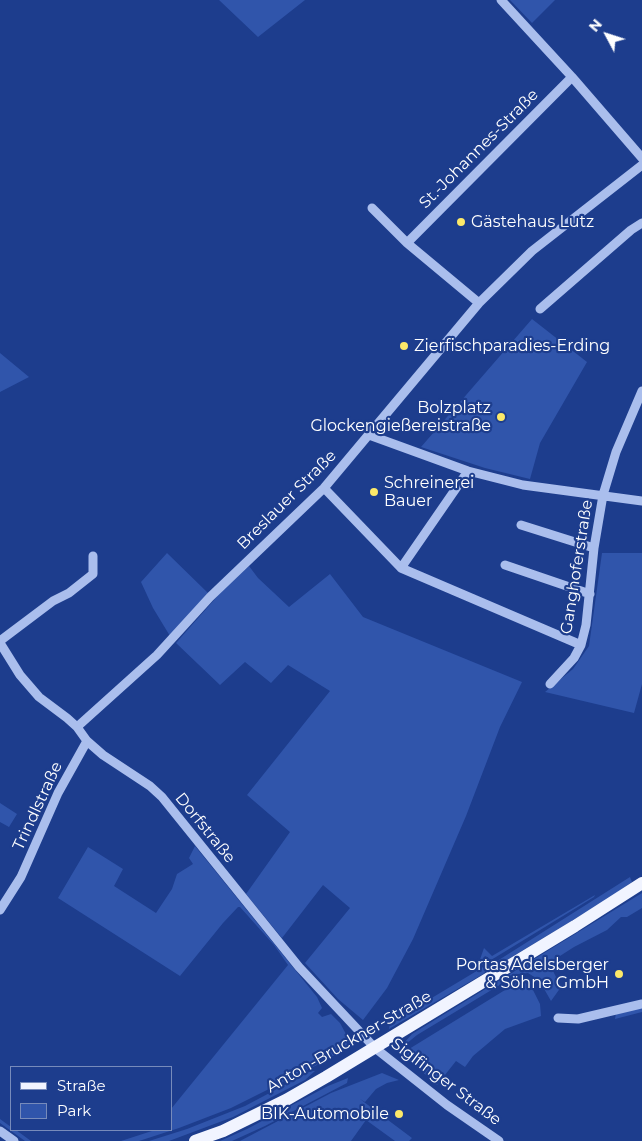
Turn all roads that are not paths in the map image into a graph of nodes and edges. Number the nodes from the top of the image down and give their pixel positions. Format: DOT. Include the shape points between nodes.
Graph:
graph roads {
  1 [pos="501,0"];
  2 [pos="572,77"];
  3 [pos="642,158"];
  4 [pos="642,165"];
  5 [pos="372,208"];
  6 [pos="642,222"];
  7 [pos="407,243"];
  8 [pos="479,303"];
  9 [pos="540,309"];
  10 [pos="642,391"];
  11 [pos="369,435"];
  12 [pos="468,471"];
  13 [pos="324,488"];
  14 [pos="603,495"];
  15 [pos="642,501"];
  16 [pos="521,526"];
  17 [pos="594,548"];
  18 [pos="92,556"];
  19 [pos="505,565"];
  20 [pos="401,568"];
  21 [pos="590,594"];
  22 [pos="0,642"];
  23 [pos="580,645"];
  24 [pos="550,684"];
  25 [pos="76,727"];
  26 [pos="86,740"];
  27 [pos="642,883"];
  28 [pos="0,910"];
  29 [pos="642,1004"];
  30 [pos="558,1018"];
  31 [pos="375,1048"];
  32 [pos="0,1131"];
  33 [pos="14,1141"];
  34 [pos="195,1141"];
  35 [pos="499,1141"];
  1 -- 2 [label="street"];
  2 -- 3 [label="street"];
  2 -- 7 [label="street, St.-Johannes-Straße"];
  4 -- 8 [label="street, Breslauer Straße" via="532,251"];
  5 -- 7 [label="street"];
  6 -- 9 [label="street"];
  7 -- 8 [label="street"];
  8 -- 11 [label="street, Breslauer Straße"];
  10 -- 14 [label="street, Ganghoferstraße" via="616,452"];
  11 -- 12 [label="street"];
  11 -- 13 [label="street, Breslauer Straße"];
  12 -- 14 [label="street" via="523,485"];
  12 -- 20 [label="street"];
  13 -- 20 [label="street"];
  13 -- 25 [label="street, Breslauer Straße" via="210,597 166,646"];
  14 -- 15 [label="street"];
  14 -- 17 [label="street, Ganghoferstraße"];
  16 -- 17 [label="street"];
  17 -- 21 [label="street, Ganghoferstraße"];
  18 -- 22 [label="street" via="92,574"];
  19 -- 21 [label="street"];
  20 -- 23 [label="street"];
  21 -- 23 [label="street, Ganghoferstraße"];
  22 -- 25 [label="street, Dorfstraße" via="35,694"];
  23 -- 24 [label="street, Ganghoferstraße" via="574,658"];
  25 -- 26 [label="street, Dorfstraße"];
  26 -- 28 [label="street, Trindlstraße" via="58,793 21,877"];
  26 -- 31 [label="street, Dorfstraße" via="162,797 299,967"];
  27 -- 31 [label="main road, Anton-Bruckner-Straße"];
  29 -- 30 [label="street" via="578,1019"];
  31 -- 34 [label="main road, Anton-Bruckner-Straße" via="286,1100"];
  31 -- 35 [label="street, Siglfinger Straße"];
  32 -- 33 [label="street"];
}
